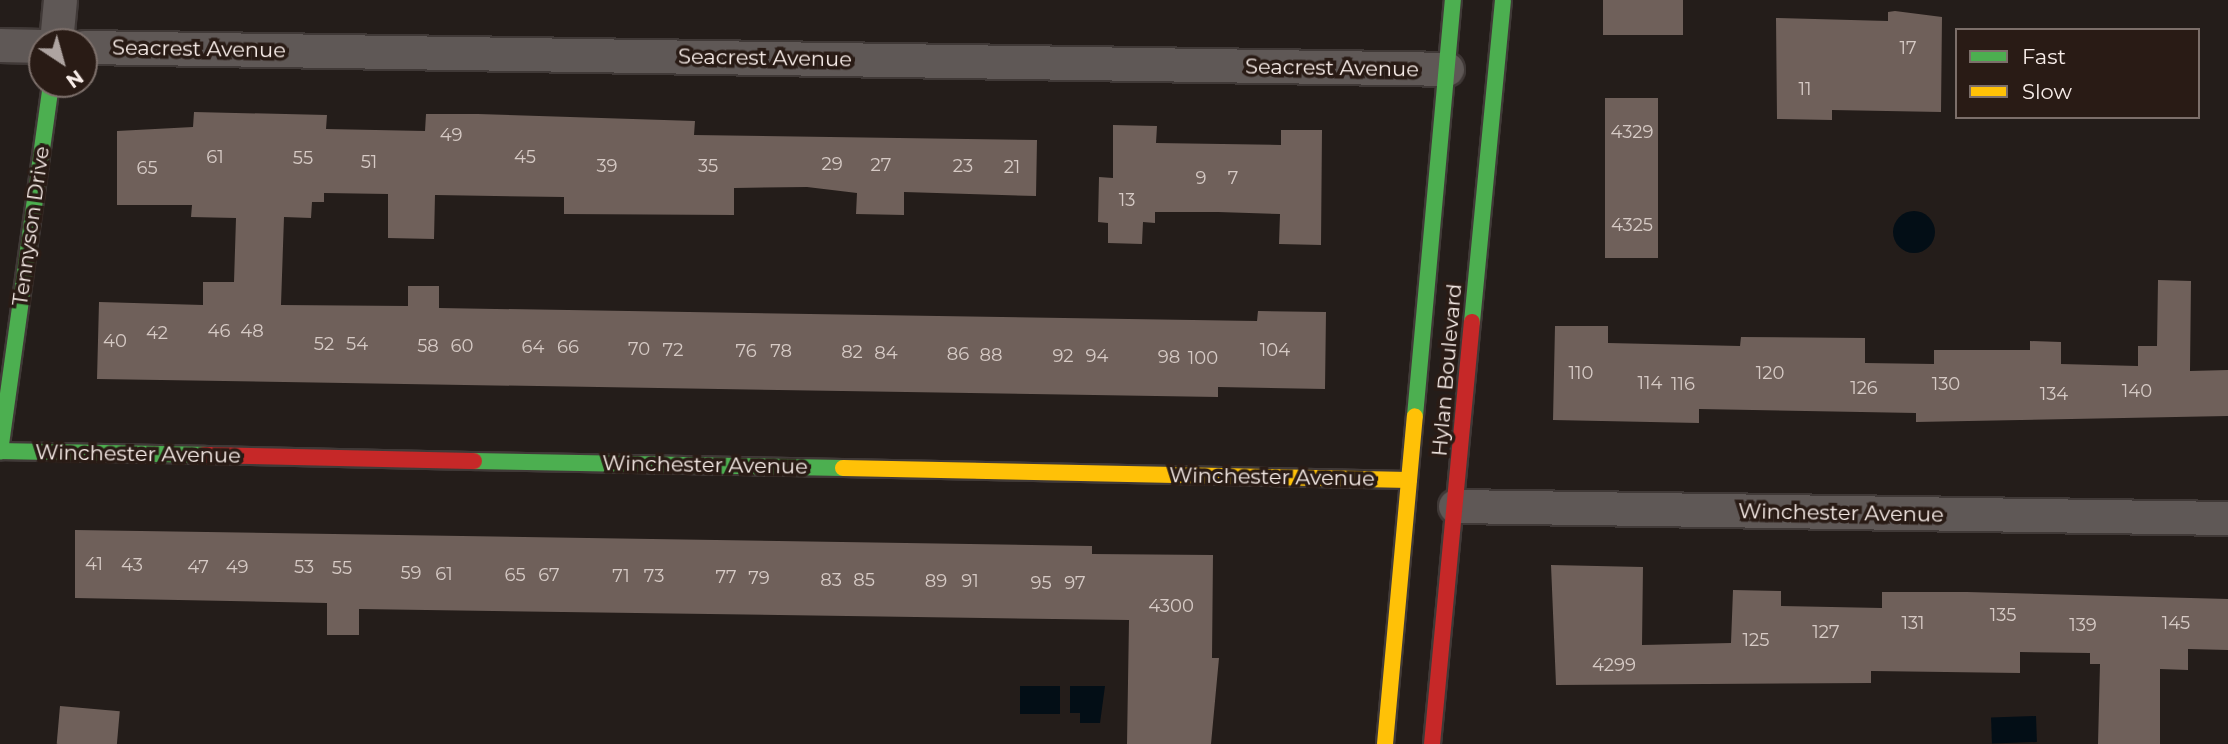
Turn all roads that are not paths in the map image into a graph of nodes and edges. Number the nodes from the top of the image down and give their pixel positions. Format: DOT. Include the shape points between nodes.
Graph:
graph roads {
  1 [pos="60,0"];
  2 [pos="1453,0"];
  3 [pos="1503,0"];
  4 [pos="57,28"];
  5 [pos="0,45"];
  6 [pos="28,46"];
  7 [pos="98,47"];
  8 [pos="1447,69"];
  9 [pos="49,98"];
  10 [pos="0,451"];
  11 [pos="1409,480"];
  12 [pos="1455,506"];
  13 [pos="2228,518"];
  14 [pos="1385,744"];
  15 [pos="1432,744"];
  1 -- 4 [label="street"];
  2 -- 8 [label="street, Hylan Boulevard"];
  3 -- 12 [label="street, Hylan Boulevard"];
  5 -- 6 [label="street"];
  7 -- 8 [label="street, Seacrest Avenue"];
  8 -- 11 [label="street, Hylan Boulevard"];
  9 -- 10 [label="street, Tennyson Drive"];
  10 -- 11 [label="street, Winchester Avenue"];
  11 -- 14 [label="street, Hylan Boulevard"];
  12 -- 13 [label="street, Winchester Avenue"];
  12 -- 15 [label="street, Hylan Boulevard"];
}
